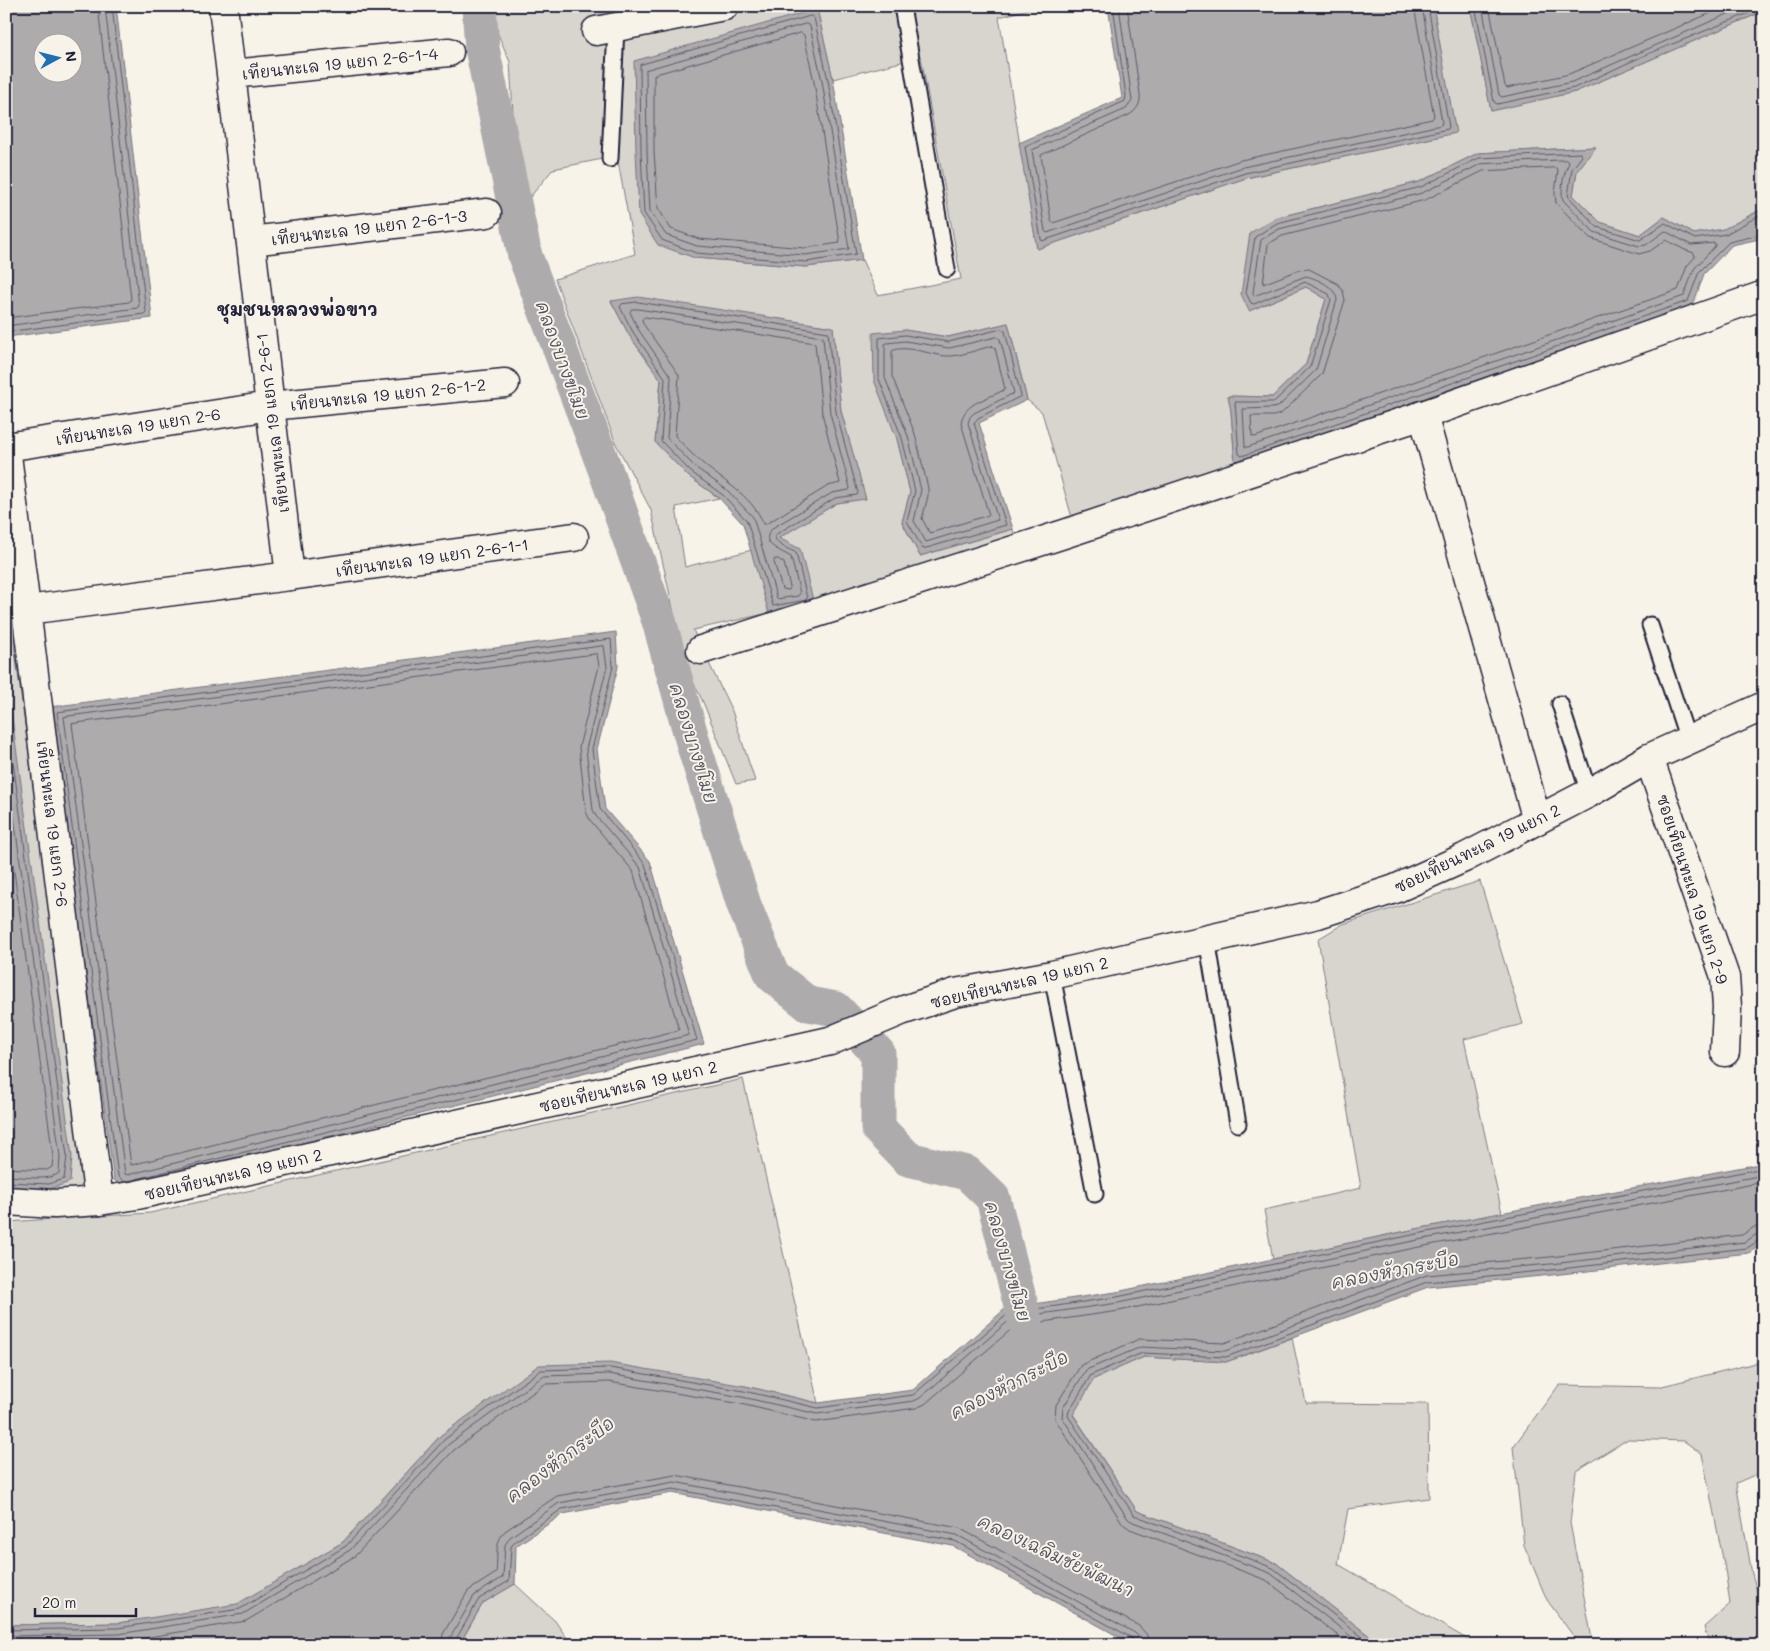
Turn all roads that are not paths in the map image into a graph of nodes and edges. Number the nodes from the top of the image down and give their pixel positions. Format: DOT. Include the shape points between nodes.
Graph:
graph roads {
  1 [pos="223,6"];
  2 [pos="724,6"];
  3 [pos="902,6"];
  4 [pos="606,29"];
  5 [pos="449,52"];
  6 [pos="232,74"];
  7 [pos="610,159"];
  8 [pos="487,213"];
  9 [pos="251,240"];
  10 [pos="947,269"];
  11 [pos="1764,295"];
  12 [pos="505,383"];
  13 [pos="270,406"];
  14 [pos="1423,415"];
  15 [pos="6,447"];
  16 [pos="574,537"];
  17 [pos="290,576"];
  18 [pos="27,610"];
  19 [pos="1650,625"];
  20 [pos="701,650"];
  21 [pos="1560,704"];
  22 [pos="1763,708"];
  23 [pos="1688,740"];
  24 [pos="1649,758"];
  25 [pos="1589,793"];
  26 [pos="1537,820"];
  27 [pos="1207,939"];
  28 [pos="1052,976"];
  29 [pos="1725,1052"];
  30 [pos="1238,1124"];
  31 [pos="1095,1194"];
  32 [pos="6,1201"];
  33 [pos="99,1201"];
  1 -- 6 [label="street, เทียนทะเล 19 แยก 2-6-1"];
  2 -- 4 [label="street"];
  3 -- 10 [label="lane"];
  4 -- 7 [label="lane"];
  5 -- 6 [label="street, เทียนทะเล 19 แยก 2-6-1-4"];
  6 -- 9 [label="street, เทียนทะเล 19 แยก 2-6-1"];
  8 -- 9 [label="street, เทียนทะเล 19 แยก 2-6-1-3"];
  9 -- 13 [label="street, เทียนทะเล 19 แยก 2-6-1"];
  11 -- 14 [label="street"];
  12 -- 13 [label="street, เทียนทะเล 19 แยก 2-6-1-2"];
  13 -- 15 [label="street, เทียนทะเล 19 แยก 2-6"];
  13 -- 17 [label="street, เทียนทะเล 19 แยก 2-6-1"];
  14 -- 20 [label="street"];
  14 -- 26 [label="street"];
  15 -- 18 [label="street, เทียนทะเล 19 แยก 2-6"];
  16 -- 17 [label="street, เทียนทะเล 19 แยก 2-6-1-1"];
  17 -- 18 [label="street"];
  18 -- 33 [label="street, เทียนทะเล 19 แยก 2-6"];
  19 -- 23 [label="lane"];
  21 -- 25 [label="lane"];
  22 -- 23 [label="street, ซอยเทียนทะเล 19 แยก 2"];
  23 -- 24 [label="street, ซอยเทียนทะเล 19 แยก 2"];
  24 -- 25 [label="street, ซอยเทียนทะเล 19 แยก 2"];
  24 -- 29 [label="street, ซอยเทียนทะเล 19 แยก 2-9" via="1725,977"];
  25 -- 26 [label="street, ซอยเทียนทะเล 19 แยก 2"];
  26 -- 27 [label="street, ซอยเทียนทะเล 19 แยก 2" via="1396,889 1318,914"];
  27 -- 28 [label="street, ซอยเทียนทะเล 19 แยก 2"];
  27 -- 30 [label="lane"];
  28 -- 31 [label="lane"];
  28 -- 33 [label="street, ซอยเทียนทะเล 19 แยก 2" via="955,993 901,1011 830,1041"];
  32 -- 33 [label="street, ซอยเทียนทะเล 19 แยก 2" via="55,1204"];
}
